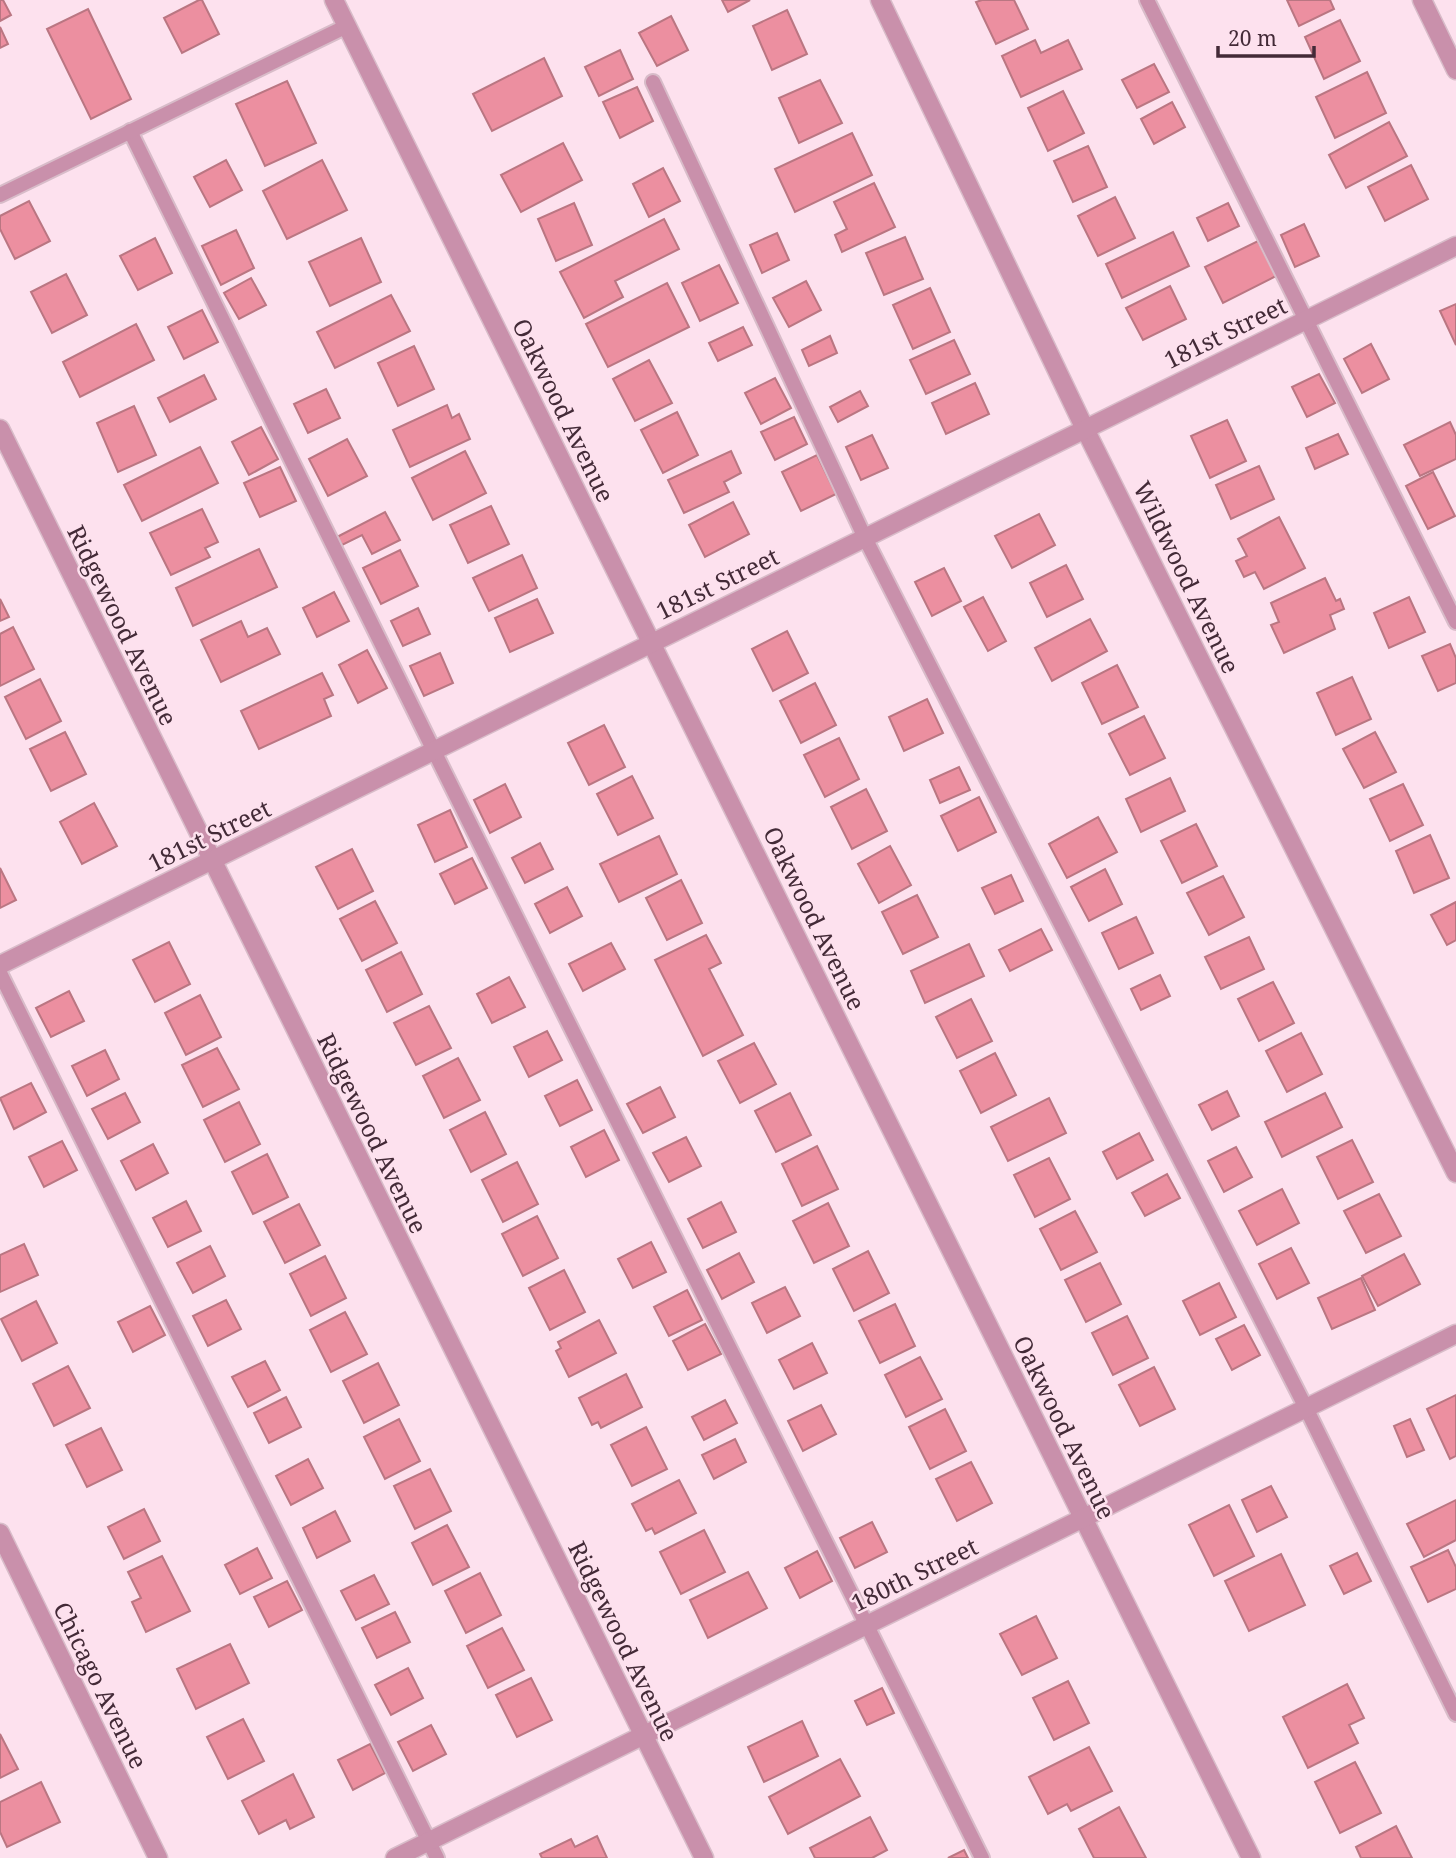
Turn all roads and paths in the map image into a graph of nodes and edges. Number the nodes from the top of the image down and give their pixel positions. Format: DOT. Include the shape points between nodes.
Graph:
graph roads {
  1 [pos="334,0"];
  2 [pos="880,0"];
  3 [pos="1147,0"];
  4 [pos="1422,0"];
  5 [pos="347,26"];
  6 [pos="1456,70"];
  7 [pos="653,82"];
  8 [pos="130,131"];
  9 [pos="0,195"];
  10 [pos="1456,246"];
  11 [pos="1305,320"];
  12 [pos="0,429"];
  13 [pos="1086,429"];
  14 [pos="865,538"];
  15 [pos="1456,622"];
  16 [pos="652,643"];
  17 [pos="434,751"];
  18 [pos="211,861"];
  19 [pos="0,965"];
  20 [pos="0,973"];
  21 [pos="1456,1173"];
  22 [pos="1456,1334"];
  23 [pos="1306,1408"];
  24 [pos="1083,1518"];
  25 [pos="0,1533"];
  26 [pos="867,1624"];
  27 [pos="1456,1714"];
  28 [pos="643,1735"];
  29 [pos="428,1841"];
  30 [pos="158,1858"];
  31 [pos="395,1858"];
  32 [pos="437,1858"];
  33 [pos="704,1858"];
  34 [pos="982,1858"];
  35 [pos="1251,1858"];
  1 -- 5 [label="street, Oakwood Avenue"];
  2 -- 13 [label="street, Wildwood Avenue"];
  3 -- 11 [label="lane"];
  4 -- 6 [label="street"];
  5 -- 8 [label="lane"];
  5 -- 16 [label="street, Oakwood Avenue"];
  7 -- 14 [label="lane"];
  8 -- 9 [label="lane"];
  8 -- 17 [label="lane"];
  10 -- 11 [label="street, 181st Street"];
  11 -- 13 [label="street, 181st Street"];
  11 -- 15 [label="lane"];
  12 -- 18 [label="street, Ridgewood Avenue"];
  13 -- 14 [label="street, 181st Street"];
  13 -- 21 [label="street, Wildwood Avenue"];
  14 -- 16 [label="street, 181st Street"];
  14 -- 23 [label="lane"];
  16 -- 17 [label="street, 181st Street"];
  16 -- 24 [label="street, Oakwood Avenue"];
  17 -- 18 [label="street, 181st Street"];
  17 -- 26 [label="lane"];
  18 -- 19 [label="street, 181st Street"];
  18 -- 28 [label="street, Ridgewood Avenue"];
  20 -- 29 [label="lane"];
  22 -- 23 [label="street, 180th Street"];
  23 -- 24 [label="street, 180th Street"];
  23 -- 27 [label="lane"];
  24 -- 26 [label="street, 180th Street"];
  24 -- 35 [label="street, Oakwood Avenue"];
  25 -- 30 [label="street, Chicago Avenue"];
  26 -- 28 [label="street, 180th Street"];
  26 -- 34 [label="lane"];
  28 -- 29 [label="street, 180th Street"];
  28 -- 33 [label="street, Ridgewood Avenue"];
  29 -- 31 [label="street, 180th Street"];
  29 -- 32 [label="lane"];
}
